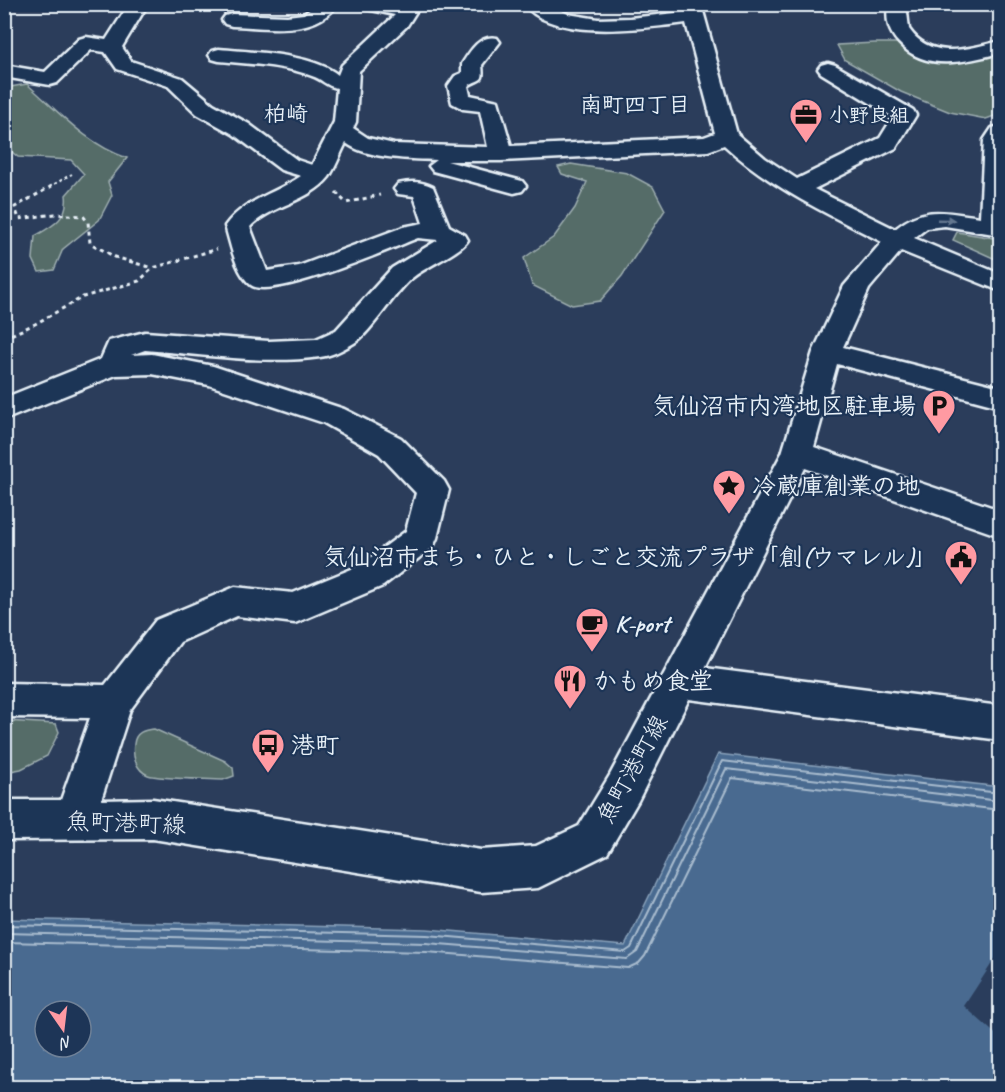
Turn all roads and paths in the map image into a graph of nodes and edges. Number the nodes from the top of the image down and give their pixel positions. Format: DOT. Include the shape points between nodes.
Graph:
graph roads {
  1 [pos="139,4"];
  2 [pos="329,4"];
  3 [pos="369,4"];
  4 [pos="533,4"];
  5 [pos="897,4"];
  6 [pos="408,8"];
  7 [pos="692,10"];
  8 [pos="232,20"];
  9 [pos="490,42"];
  10 [pos="112,47"];
  11 [pos="1000,47"];
  12 [pos="219,55"];
  13 [pos="828,69"];
  14 [pos="4,71"];
  15 [pos="348,83"];
  16 [pos="341,129"];
  17 [pos="1000,133"];
  18 [pos="727,136"];
  19 [pos="402,152"];
  20 [pos="501,154"];
  21 [pos="72,174"];
  22 [pos="319,174"];
  23 [pos="514,186"];
  24 [pos="406,189"];
  25 [pos="796,189"];
  26 [pos="996,227"];
  27 [pos="438,231"];
  28 [pos="897,240"];
  29 [pos="243,241"];
  30 [pos="153,268"];
  31 [pos="1000,283"];
  32 [pos="4,338"];
  33 [pos="827,352"];
  34 [pos="113,365"];
  35 [pos="1000,397"];
  36 [pos="4,410"];
  37 [pos="797,453"];
  38 [pos="1000,523"];
  39 [pos="679,681"];
  40 [pos="4,700"];
  41 [pos="114,702"];
  42 [pos="1000,723"];
  43 [pos="4,820"];
  44 [pos="74,820"];
  1 -- 10 [label="street"];
  2 -- 8 [label="street" via="310,19"];
  3 -- 6 [label="street"];
  4 -- 7 [label="street" via="567,20 590,23 641,23"];
  5 -- 11 [label="street" via="895,23 918,51 934,57 958,56"];
  6 -- 15 [label="street" via="400,22 349,69"];
  7 -- 18 [label="street"];
  9 -- 20 [label="street" via="472,64 473,77 462,80 458,86 460,98 490,106"];
  10 -- 14 [label="street" via="86,43 50,79"];
  10 -- 22 [label="street" via="124,64 175,82 205,109 242,129 289,165"];
  12 -- 15 [label="street" via="279,61"];
  13 -- 25 [label="street" via="905,115 888,143"];
  15 -- 16 [label="street"];
  16 -- 19 [label="street" via="360,143"];
  16 -- 22 [label="street"];
  17 -- 26 [label="street" via="996,140"];
  18 -- 20 [label="street" via="708,144"];
  18 -- 25 [label="street" via="757,163"];
  19 -- 20 [label="street"];
  19 -- 23 [label="street"];
  21 -- 30 [label="path" via="15,207 19,219 58,213 82,215 87,220 90,243 115,257"];
  22 -- 24 [label="path" via="346,203"];
  22 -- 29 [label="street" via="291,194 250,213 237,226"];
  24 -- 27 [label="street" via="425,192"];
  25 -- 28 [label="street"];
  28 -- 26 [label="street, 魚町港町線, one-way" via="920,221 945,219"];
  27 -- 29 [label="street" via="429,228 412,232 304,273 261,280"];
  27 -- 34 [label="street" via="456,240 401,274 346,336 320,348 269,350 145,341 119,348"];
  28 -- 31 [label="street"];
  28 -- 33 [label="street, 魚町港町線" via="857,286"];
  29 -- 30 [label="path"];
  30 -- 32 [label="path" via="139,281 83,297"];
  33 -- 35 [label="street"];
  33 -- 37 [label="street, 魚町港町線"];
  34 -- 36 [label="street"];
  34 -- 41 [label="street" via="152,364 213,376 334,416 390,446 433,490 421,538 371,576 295,608 236,601 168,631"];
  37 -- 38 [label="street"];
  37 -- 39 [label="street, 魚町港町線"];
  39 -- 42 [label="street"];
  39 -- 44 [label="street, 魚町港町線" via="593,840 538,867 481,871 153,819"];
  40 -- 41 [label="street"];
  41 -- 44 [label="street"];
  43 -- 44 [label="street, 魚町港町線"];
}
